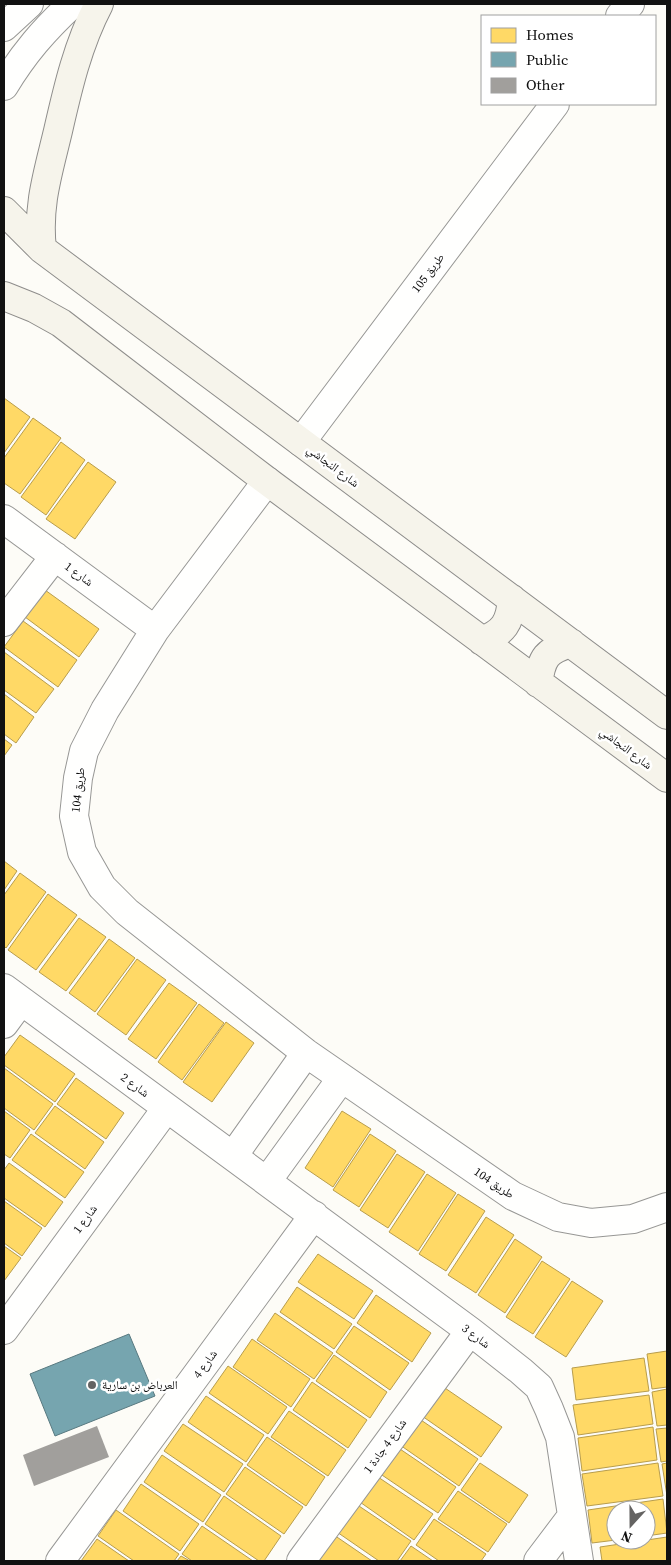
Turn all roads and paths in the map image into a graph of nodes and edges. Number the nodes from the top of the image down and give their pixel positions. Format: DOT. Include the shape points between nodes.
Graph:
graph roads {
  1 [pos="29,4"];
  2 [pos="72,4"];
  3 [pos="99,4"];
  4 [pos="630,4"];
  5 [pos="621,15"];
  6 [pos="4,26"];
  7 [pos="4,86"];
  8 [pos="554,105"];
  9 [pos="4,211"];
  10 [pos="42,249"];
  11 [pos="4,296"];
  12 [pos="301,442"];
  13 [pos="267,481"];
  14 [pos="4,519"];
  15 [pos="55,556"];
  16 [pos="512,599"];
  17 [pos="4,622"];
  18 [pos="155,630"];
  19 [pos="482,640"];
  20 [pos="570,643"];
  21 [pos="538,683"];
  22 [pos="667,715"];
  23 [pos="667,778"];
  24 [pos="12,995"];
  25 [pos="4,1024"];
  26 [pos="306,1053"];
  27 [pos="341,1079"];
  28 [pos="166,1109"];
  29 [pos="233,1156"];
  30 [pos="266,1181"];
  31 [pos="667,1207"];
  32 [pos="314,1215"];
  33 [pos="4,1330"];
  34 [pos="470,1331"];
  35 [pos="572,1516"];
  36 [pos="60,1561"];
  37 [pos="300,1561"];
  38 [pos="538,1561"];
  39 [pos="578,1561"];
  1 -- 6 [label="street"];
  2 -- 7 [label="street" via="39,36"];
  3 -- 10 [label="main road" via="71,77 41,201"];
  4 -- 5 [label="street"];
  8 -- 12 [label="street, طريق 105"];
  9 -- 10 [label="main road, شارع النجاشي"];
  10 -- 12 [label="main road, شارع النجاشي"];
  11 -- 13 [label="main road, شارع النجاشي" via="61,323"];
  12 -- 16 [label="main road, شارع النجاشي"];
  13 -- 18 [label="street, طريق 104"];
  13 -- 19 [label="main road, شارع النجاشي"];
  14 -- 15 [label="street, شارع 1"];
  15 -- 17 [label="street"];
  15 -- 18 [label="street, شارع 1"];
  16 -- 19 [label="main road" via="505,627 496,635"];
  16 -- 20 [label="main road, شارع النجاشي"];
  18 -- 26 [label="street, طريق 104" via="105,710 84,751 74,816 82,852 102,887 127,912"];
  19 -- 21 [label="main road, شارع النجاشي"];
  20 -- 21 [label="main road" via="548,653 541,664"];
  20 -- 22 [label="main road, شارع النجاشي"];
  21 -- 23 [label="main road, شارع النجاشي"];
  24 -- 25 [label="street"];
  24 -- 28 [label="street, شارع 2"];
  26 -- 27 [label="street, طريق 104"];
  26 -- 29 [label="street"];
  27 -- 30 [label="street"];
  27 -- 31 [label="street, طريق 104" via="513,1196 558,1217 591,1223 633,1219"];
  28 -- 29 [label="street, شارع 2"];
  28 -- 33 [label="street, شارع 1"];
  29 -- 30 [label="street, شارع 2"];
  30 -- 32 [label="street, شارع 3"];
  32 -- 34 [label="street, شارع 3"];
  32 -- 36 [label="street, شارع 4"];
  34 -- 35 [label="street, شارع 3" via="539,1388 560,1437"];
  34 -- 37 [label="street, شارع 4 جادة 1"];
  35 -- 38 [label="street"];
  35 -- 39 [label="street, شارع 3"];
}
